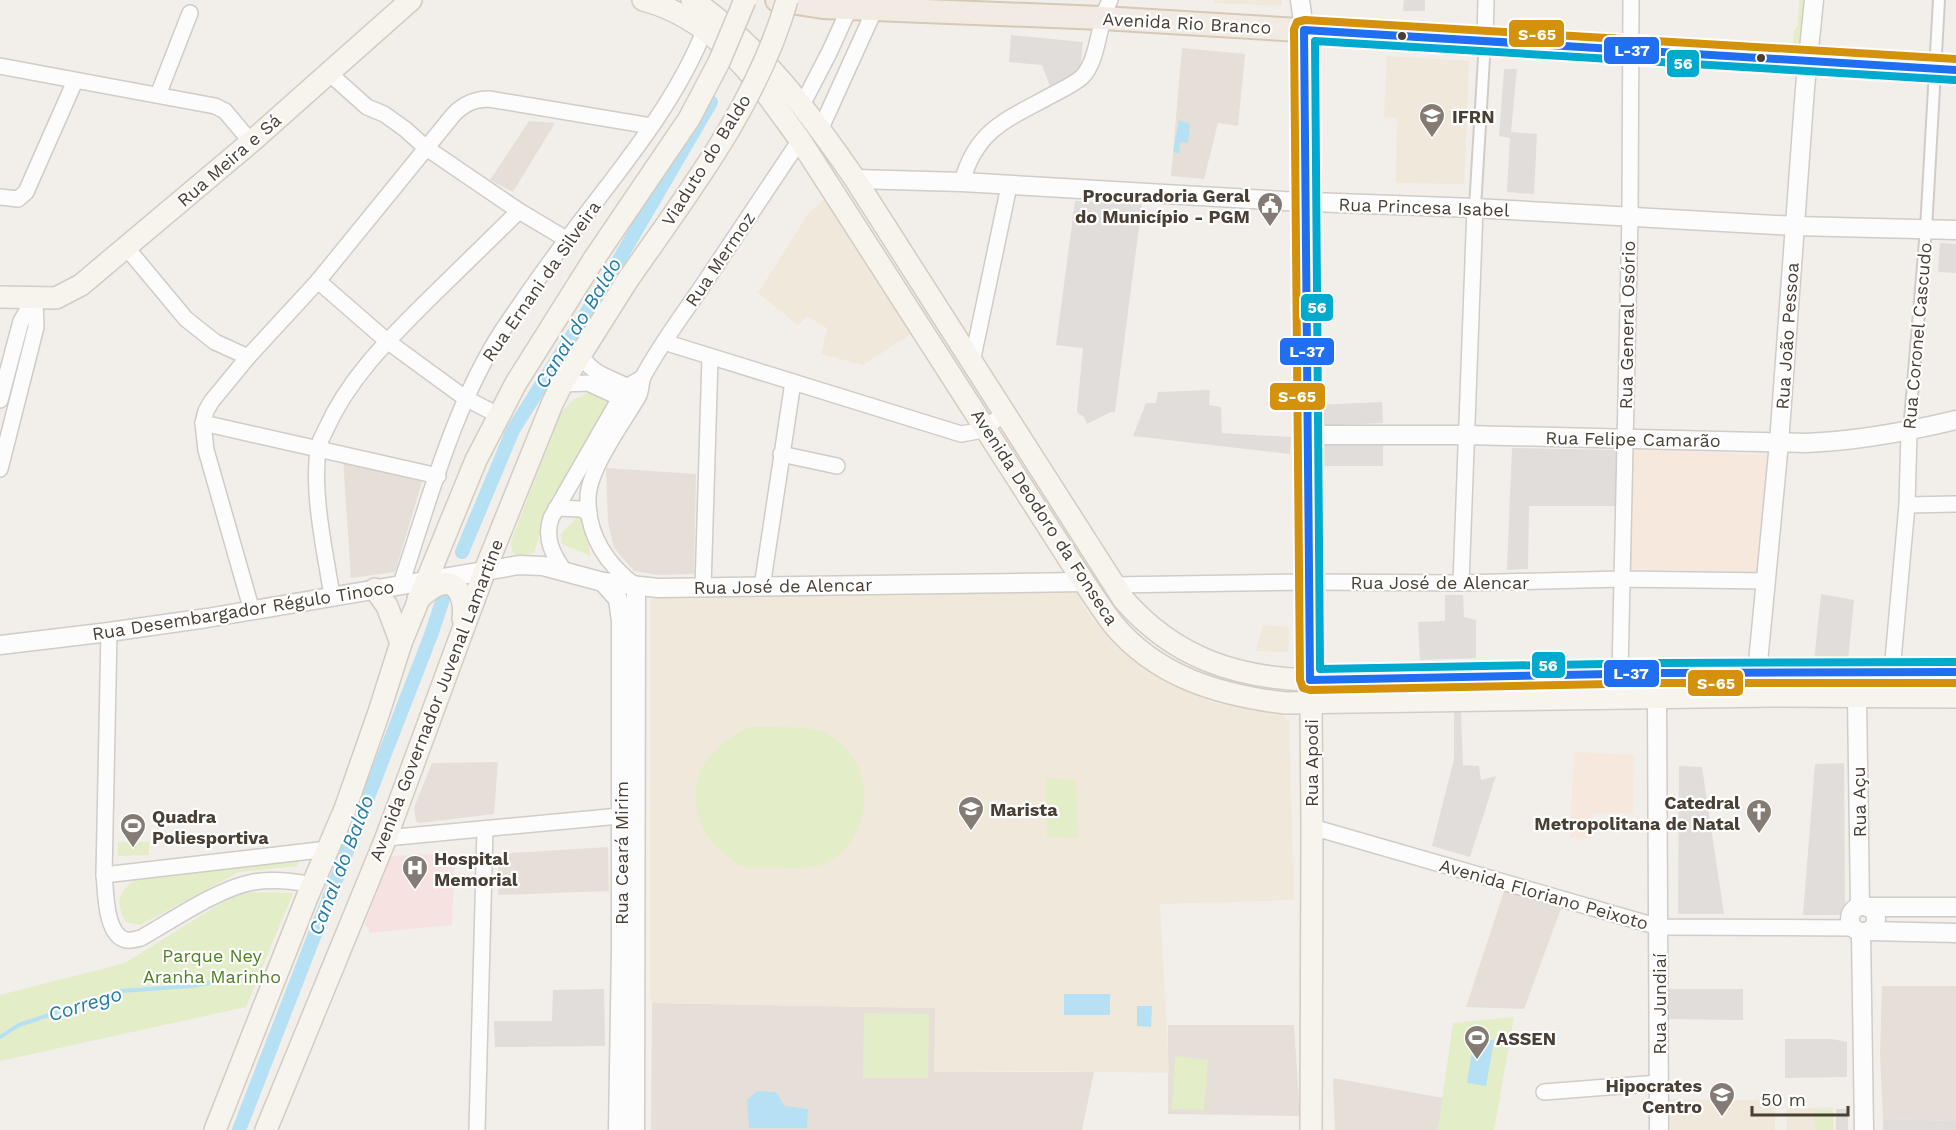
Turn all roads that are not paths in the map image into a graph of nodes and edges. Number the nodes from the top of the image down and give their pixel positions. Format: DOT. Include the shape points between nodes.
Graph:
graph roads {
  1 [pos="411,0"];
  2 [pos="644,0"];
  3 [pos="692,0"];
  4 [pos="745,0"];
  5 [pos="777,0"];
  6 [pos="787,0"];
  7 [pos="1300,0"];
  8 [pos="1486,0"];
  9 [pos="1631,0"];
  10 [pos="1814,0"];
  11 [pos="1939,0"];
  12 [pos="843,4"];
  13 [pos="875,9"];
  14 [pos="1106,9"];
  15 [pos="190,13"];
  16 [pos="710,22"];
  17 [pos="1304,30"];
  18 [pos="1485,40"];
  19 [pos="1630,49"];
  20 [pos="830,53"];
  21 [pos="1808,61"];
  22 [pos="850,64"];
  23 [pos="0,66"];
  24 [pos="1945,69"];
  25 [pos="329,73"];
  26 [pos="75,81"];
  27 [pos="158,95"];
  28 [pos="802,105"];
  29 [pos="651,126"];
  30 [pos="820,128"];
  31 [pos="800,140"];
  32 [pos="251,142"];
  33 [pos="426,147"];
  34 [pos="855,179"];
  35 [pos="962,182"];
  36 [pos="1009,186"];
  37 [pos="0,197"];
  38 [pos="1307,202"];
  39 [pos="1475,208"];
  40 [pos="519,211"];
  41 [pos="1630,216"];
  42 [pos="1794,226"];
  43 [pos="1926,228"];
  44 [pos="1956,230"];
  45 [pos="566,239"];
  46 [pos="126,247"];
  47 [pos="318,280"];
  48 [pos="627,281"];
  49 [pos="0,297"];
  50 [pos="35,298"];
  51 [pos="938,308"];
  52 [pos="918,322"];
  53 [pos="387,341"];
  54 [pos="664,342"];
  55 [pos="580,355"];
  56 [pos="248,357"];
  57 [pos="710,358"];
  58 [pos="972,362"];
  59 [pos="793,382"];
  60 [pos="562,384"];
  61 [pos="630,396"];
  62 [pos="465,398"];
  63 [pos="0,400"];
  64 [pos="7,413"];
  65 [pos="498,415"];
  66 [pos="1004,415"];
  67 [pos="1956,420"];
  68 [pos="202,423"];
  69 [pos="986,427"];
  70 [pos="1909,432"];
  71 [pos="1309,435"];
  72 [pos="1466,435"];
  73 [pos="1624,438"];
  74 [pos="1779,443"];
  75 [pos="318,448"];
  76 [pos="781,454"];
  77 [pos="837,466"];
  78 [pos="0,470"];
  79 [pos="438,476"];
  80 [pos="1956,504"];
  81 [pos="1907,505"];
  82 [pos="556,508"];
  83 [pos="1064,509"];
  84 [pos="589,513"];
  85 [pos="1043,518"];
  86 [pos="484,570"];
  87 [pos="565,572"];
  88 [pos="1622,579"];
  89 [pos="1767,581"];
  90 [pos="603,582"];
  91 [pos="1084,582"];
  92 [pos="1309,582"];
  93 [pos="1461,583"];
  94 [pos="401,584"];
  95 [pos="1112,585"];
  96 [pos="636,586"];
  97 [pos="762,587"];
  98 [pos="703,588"];
  99 [pos="375,589"];
  100 [pos="423,590"];
  101 [pos="332,596"];
  102 [pos="252,611"];
  103 [pos="109,632"];
  104 [pos="460,635"];
  105 [pos="400,643"];
  106 [pos="0,645"];
  107 [pos="1892,671"];
  108 [pos="1956,672"];
  109 [pos="1620,673"];
  110 [pos="1725,673"];
  111 [pos="1757,673"];
  112 [pos="1310,680"];
  113 [pos="1857,697"];
  114 [pos="1956,697"];
  115 [pos="1657,698"];
  116 [pos="1569,700"];
  117 [pos="1310,704"];
  118 [pos="628,815"];
  119 [pos="1312,827"];
  120 [pos="485,829"];
  121 [pos="386,838"];
  122 [pos="328,849"];
  123 [pos="104,875"];
  124 [pos="313,885"];
  125 [pos="1863,906"];
  126 [pos="1956,907"];
  127 [pos="1659,927"];
  128 [pos="1861,930"];
  129 [pos="1956,933"];
  130 [pos="1659,1083"];
  131 [pos="1544,1092"];
  132 [pos="215,1130"];
  133 [pos="266,1130"];
  134 [pos="477,1130"];
  135 [pos="618,1130"];
  136 [pos="635,1130"];
  137 [pos="1311,1130"];
  138 [pos="1659,1130"];
  139 [pos="1864,1130"];
  1 -- 25 [label="main road, Rua Meira e Sá"];
  2 -- 16 [label="main road"];
  3 -- 16 [label="main road"];
  4 -- 65 [label="main road, Viaduto do Baldo, bridge" via="689,119 594,259"];
  5 -- 12 [label="main road, Avenida Rio Branco" via="813,6"];
  6 -- 48 [label="main road, Viaduto do Baldo, bridge" via="744,104"];
  7 -- 17 [label="street, Rua Apodi"];
  8 -- 18 [label="street"];
  9 -- 19 [label="street, Rua General Osório"];
  10 -- 21 [label="street, Rua João Pessoa"];
  11 -- 24 [label="street, Rua Coronel Cascudo"];
  12 -- 13 [label="main road, Avenida Rio Branco"];
  12 -- 20 [label="street"];
  13 -- 14 [label="main road, Avenida Rio Branco"];
  13 -- 22 [label="street"];
  14 -- 17 [label="main road, Avenida Rio Branco"];
  14 -- 35 [label="street" via="1087,71 1071,85 993,129 975,148"];
  15 -- 27 [label="street"];
  16 -- 28 [label="main road, Avenida Deodoro da Fonseca" via="769,66"];
  16 -- 29 [label="street, Rua Ernani da Silveira" via="675,92"];
  16 -- 31 [label="main road, Avenida Deodoro da Fonseca"];
  17 -- 18 [label="main road, Avenida Rio Branco"];
  17 -- 38 [label="main road, Rua Apodi"];
  18 -- 19 [label="main road, Avenida Rio Branco"];
  18 -- 39 [label="street"];
  19 -- 21 [label="main road, Avenida Rio Branco"];
  19 -- 41 [label="street, Rua General Osório"];
  20 -- 22 [label="street"];
  20 -- 28 [label="street"];
  21 -- 24 [label="main road, Avenida Rio Branco"];
  21 -- 42 [label="street, Rua João Pessoa"];
  22 -- 30 [label="street"];
  23 -- 26 [label="street"];
  24 -- 43 [label="street, Rua Coronel Cascudo"];
  25 -- 32 [label="main road, Rua Meira e Sá"];
  25 -- 33 [label="street" via="367,107 391,119"];
  26 -- 27 [label="street"];
  26 -- 37 [label="street" via="26,192 18,199"];
  27 -- 32 [label="street" via="225,111"];
  28 -- 30 [label="main road, Avenida Deodoro da Fonseca"];
  29 -- 33 [label="street" via="478,99 453,114"];
  29 -- 45 [label="street, Rua Ernani da Silveira"];
  30 -- 34 [label="main road, Avenida Deodoro da Fonseca"];
  31 -- 52 [label="main road, Avenida Deodoro da Fonseca"];
  31 -- 54 [label="street, Rua Mermoz"];
  32 -- 46 [label="main road, Rua Meira e Sá"];
  33 -- 40 [label="street"];
  33 -- 47 [label="street"];
  34 -- 35 [label="street, Rua Princesa Isabel"];
  34 -- 51 [label="main road, Avenida Deodoro da Fonseca"];
  35 -- 36 [label="street, Rua Princesa Isabel"];
  36 -- 38 [label="street, Rua Princesa Isabel"];
  36 -- 58 [label="street"];
  38 -- 39 [label="street, Rua Princesa Isabel"];
  38 -- 71 [label="main road, Rua Apodi"];
  39 -- 41 [label="street, Rua Princesa Isabel"];
  39 -- 72 [label="street"];
  40 -- 45 [label="street"];
  40 -- 53 [label="street"];
  41 -- 42 [label="street, Rua Princesa Isabel"];
  41 -- 73 [label="street, Rua General Osório"];
  42 -- 43 [label="street, Rua Princesa Isabel"];
  42 -- 74 [label="street, Rua João Pessoa"];
  43 -- 44 [label="street, Rua Princesa Isabel"];
  43 -- 70 [label="street, Rua Coronel Cascudo"];
  45 -- 62 [label="street, Rua Ernani da Silveira" via="502,332"];
  46 -- 50 [label="main road, Rua Meira e Sá" via="69,293 56,298"];
  46 -- 56 [label="street" via="186,319 215,342"];
  47 -- 53 [label="street"];
  47 -- 56 [label="street"];
  48 -- 55 [label="main road, Avenida Governador Juvenal Lamartine"];
  49 -- 50 [label="main road, Rua Meira e Sá"];
  50 -- 63 [label="street" via="21,321"];
  50 -- 64 [label="street" via="36,327"];
  51 -- 52 [label="main road"];
  51 -- 58 [label="main road, Avenida Deodoro da Fonseca"];
  52 -- 69 [label="main road, Avenida Deodoro da Fonseca"];
  53 -- 62 [label="street"];
  53 -- 75 [label="street" via="344,395"];
  54 -- 57 [label="street"];
  54 -- 61 [label="street, Rua Mermoz"];
  55 -- 60 [label="main road, Avenida Governador Juvenal Lamartine"];
  55 -- 61 [label="street" via="595,372"];
  56 -- 68 [label="street" via="211,402"];
  57 -- 59 [label="street"];
  57 -- 98 [label="street"];
  58 -- 66 [label="main road, Avenida Deodoro da Fonseca"];
  59 -- 69 [label="street" via="962,434"];
  59 -- 76 [label="street"];
  60 -- 61 [label="street" via="588,382"];
  60 -- 86 [label="main road, Avenida Governador Juvenal Lamartine"];
  61 -- 82 [label="street"];
  61 -- 84 [label="street" via="590,484"];
  62 -- 65 [label="street"];
  62 -- 79 [label="street, Rua Ernani da Silveira"];
  64 -- 78 [label="street"];
  65 -- 100 [label="main road"];
  66 -- 69 [label="street"];
  66 -- 83 [label="main road, Avenida Deodoro da Fonseca"];
  67 -- 70 [label="street, Rua Felipe Camarão"];
  68 -- 75 [label="street"];
  68 -- 102 [label="street" via="206,450"];
  69 -- 85 [label="main road, Avenida Deodoro da Fonseca"];
  70 -- 74 [label="street, Rua Felipe Camarão" via="1849,441"];
  70 -- 81 [label="street, Rua Coronel Cascudo"];
  71 -- 72 [label="street, Rua Felipe Camarão"];
  71 -- 92 [label="main road, Rua Apodi"];
  72 -- 73 [label="street, Rua Felipe Camarão"];
  72 -- 93 [label="street"];
  73 -- 74 [label="street, Rua Felipe Camarão"];
  73 -- 88 [label="street, Rua General Osório"];
  74 -- 89 [label="street, Rua João Pessoa"];
  75 -- 79 [label="street"];
  75 -- 101 [label="street" via="320,519"];
  76 -- 77 [label="street"];
  76 -- 97 [label="street"];
  79 -- 94 [label="street, Rua Ernani da Silveira"];
  80 -- 81 [label="street"];
  81 -- 107 [label="street, Rua Coronel Cascudo"];
  82 -- 84 [label="street"];
  82 -- 87 [label="street" via="548,536"];
  83 -- 85 [label="main road" via="1048,506"];
  83 -- 95 [label="main road, Avenida Deodoro da Fonseca"];
  84 -- 96 [label="street" via="606,559"];
  85 -- 91 [label="main road, Avenida Deodoro da Fonseca"];
  86 -- 87 [label="street, Rua José de Alencar" via="532,565"];
  86 -- 100 [label="street, Rua Desembargador Régulo Tinoco"];
  86 -- 104 [label="main road, Avenida Governador Juvenal Lamartine"];
  87 -- 90 [label="street, Rua José de Alencar"];
  88 -- 89 [label="street, Rua José de Alencar"];
  88 -- 93 [label="street, Rua José de Alencar"];
  88 -- 109 [label="street, Rua General Osório"];
  89 -- 111 [label="street, Rua João Pessoa"];
  90 -- 96 [label="street, Rua José de Alencar"];
  90 -- 118 [label="street, Rua Ceará Mirim" via="614,594 620,610"];
  91 -- 97 [label="street, Rua José de Alencar"];
  91 -- 117 [label="main road, Avenida Deodoro da Fonseca" via="1113,624 1166,669 1212,690"];
  92 -- 93 [label="street, Rua José de Alencar"];
  92 -- 95 [label="street, Rua José de Alencar"];
  92 -- 112 [label="main road, Rua Apodi"];
  94 -- 99 [label="street, Rua Desembargador Régulo Tinoco"];
  94 -- 100 [label="street, Rua Desembargador Régulo Tinoco"];
  95 -- 112 [label="main road, Avenida Deodoro da Fonseca" via="1141,620 1198,658 1254,675"];
  96 -- 98 [label="street, Rua José de Alencar"];
  96 -- 118 [label="street, Rua Ceará Mirim"];
  97 -- 98 [label="street, Rua José de Alencar"];
  99 -- 101 [label="street, Rua Desembargador Régulo Tinoco"];
  99 -- 105 [label="main road" via="387,606"];
  100 -- 104 [label="main road" via="447,584 460,592 464,607"];
  100 -- 105 [label="main road"];
  101 -- 102 [label="street, Rua Desembargador Régulo Tinoco"];
  102 -- 103 [label="street, Rua Desembargador Régulo Tinoco"];
  103 -- 106 [label="street, Rua Desembargador Régulo Tinoco"];
  103 -- 123 [label="street"];
  104 -- 121 [label="main road, Avenida Governador Juvenal Lamartine"];
  105 -- 122 [label="main road" via="363,761"];
  107 -- 108 [label="main road, Avenida Deodoro da Fonseca"];
  107 -- 111 [label="main road, Avenida Deodoro da Fonseca"];
  109 -- 110 [label="main road, Avenida Deodoro da Fonseca"];
  109 -- 112 [label="main road, Avenida Deodoro da Fonseca"];
  109 -- 116 [label="main road" via="1615,688"];
  110 -- 111 [label="main road, Avenida Deodoro da Fonseca"];
  110 -- 115 [label="main road" via="1665,682 1659,687"];
  112 -- 117 [label="main road, Rua Apodi"];
  113 -- 114 [label="main road, Avenida Deodoro da Fonseca"];
  113 -- 115 [label="main road, Avenida Deodoro da Fonseca"];
  113 -- 125 [label="street, Rua Açu"];
  115 -- 116 [label="main road, Avenida Deodoro da Fonseca"];
  115 -- 127 [label="street, Rua Jundiaí"];
  116 -- 117 [label="main road, Avenida Deodoro da Fonseca"];
  117 -- 119 [label="main road, Rua Apodi"];
  118 -- 120 [label="street"];
  118 -- 135 [label="street, Rua Ceará Mirim"];
  118 -- 136 [label="street, Rua Ceará Mirim"];
  119 -- 127 [label="street, Avenida Floriano Peixoto"];
  119 -- 137 [label="main road, Rua Apodi"];
  120 -- 121 [label="street"];
  120 -- 134 [label="street"];
  121 -- 133 [label="main road, Avenida Governador Juvenal Lamartine"];
  122 -- 123 [label="street"];
  122 -- 124 [label="main road"];
  123 -- 124 [label="street" via="110,924 127,940 141,938 242,885 273,881"];
  124 -- 132 [label="main road"];
  125 -- 126 [label="street"];
  125 -- 128 [label="street, Rua Açu" via="1855,909 1849,920"];
  127 -- 128 [label="street, Avenida Floriano Peixoto"];
  127 -- 130 [label="street, Rua Jundiaí"];
  128 -- 129 [label="street, Avenida Floriano Peixoto"];
  128 -- 139 [label="street"];
  130 -- 131 [label="street"];
  130 -- 138 [label="street, Rua Jundiaí"];
}
